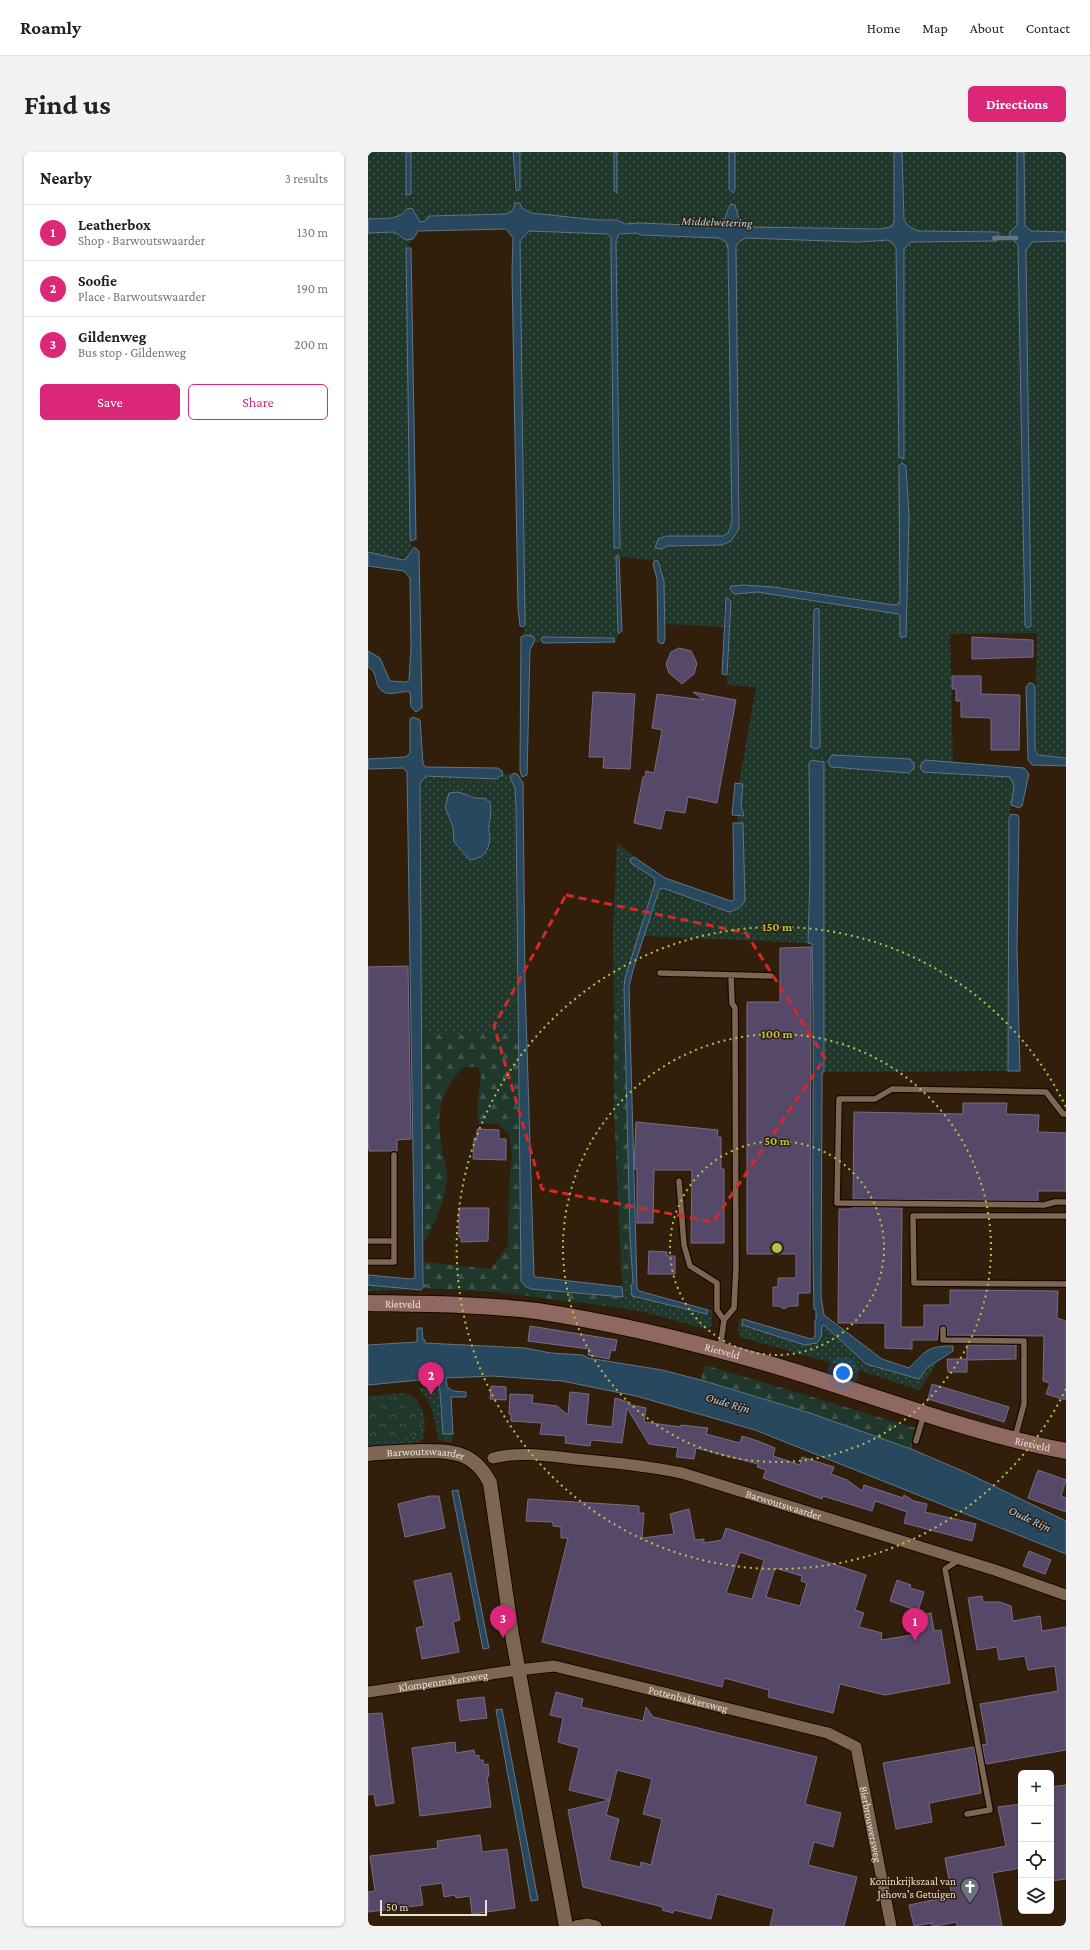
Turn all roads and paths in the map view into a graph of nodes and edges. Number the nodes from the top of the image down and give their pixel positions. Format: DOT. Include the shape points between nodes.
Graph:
graph roads {
  1 [pos="660,973"];
  2 [pos="731,975"];
  3 [pos="771,976"];
  4 [pos="1066,1114"];
  5 [pos="394,1155"];
  6 [pos="679,1181"];
  7 [pos="1066,1202"];
  8 [pos="1066,1216"];
  9 [pos="368,1241"];
  10 [pos="394,1241"];
  11 [pos="368,1262"];
  12 [pos="1066,1284"];
  13 [pos="368,1303"];
  14 [pos="724,1320"];
  15 [pos="943,1330"];
  16 [pos="720,1350"];
  17 [pos="924,1413"];
  18 [pos="916,1441"];
  19 [pos="1015,1441"];
  20 [pos="1066,1451"];
  21 [pos="368,1454"];
  22 [pos="493,1458"];
  23 [pos="959,1560"];
  24 [pos="1066,1595"];
  25 [pos="518,1670"];
  26 [pos="368,1692"];
  27 [pos="856,1747"];
  28 [pos="967,1814"];
  29 [pos="566,1926"];
  30 [pos="576,1926"];
  31 [pos="596,1926"];
  32 [pos="891,1926"];
  1 -- 2 [label="lane"];
  2 -- 3 [label="lane"];
  2 -- 14 [label="lane" via="732,1002 735,1008 736,1268 734,1308"];
  4 -- 7 [label="lane" via="1063,1114 1046,1092 892,1089 875,1099 839,1099 837,1203"];
  5 -- 10 [label="lane"];
  6 -- 14 [label="lane" via="684,1245 690,1266 717,1283 718,1310"];
  8 -- 12 [label="lane" via="913,1216 914,1283"];
  9 -- 10 [label="lane"];
  10 -- 11 [label="lane" via="394,1262"];
  13 -- 16 [label="main road, Rietveld" via="478,1306 536,1311 628,1327"];
  14 -- 16 [label="lane"];
  15 -- 19 [label="lane" via="943,1340 1024,1341 1024,1404"];
  16 -- 17 [label="main road, Rietveld"];
  17 -- 18 [label="lane"];
  17 -- 19 [label="main road, Rietveld"];
  19 -- 20 [label="main road, Rietveld"];
  21 -- 25 [label="street, Barwoutswaarder" via="449,1452 468,1458 479,1466 490,1483"];
  22 -- 23 [label="street, Barwoutswaarder" via="519,1454 552,1456 643,1465 682,1473"];
  23 -- 24 [label="street, Barwoutswaarder"];
  23 -- 28 [label="lane" via="945,1569 990,1810"];
  25 -- 26 [label="street, Klompenmakersweg"];
  25 -- 27 [label="street, Pottenbakkersweg" via="554,1666 828,1733"];
  25 -- 29 [label="street"];
  27 -- 32 [label="street, Bierbrouwersweg"];
  30 -- 31 [label="street"];
}
